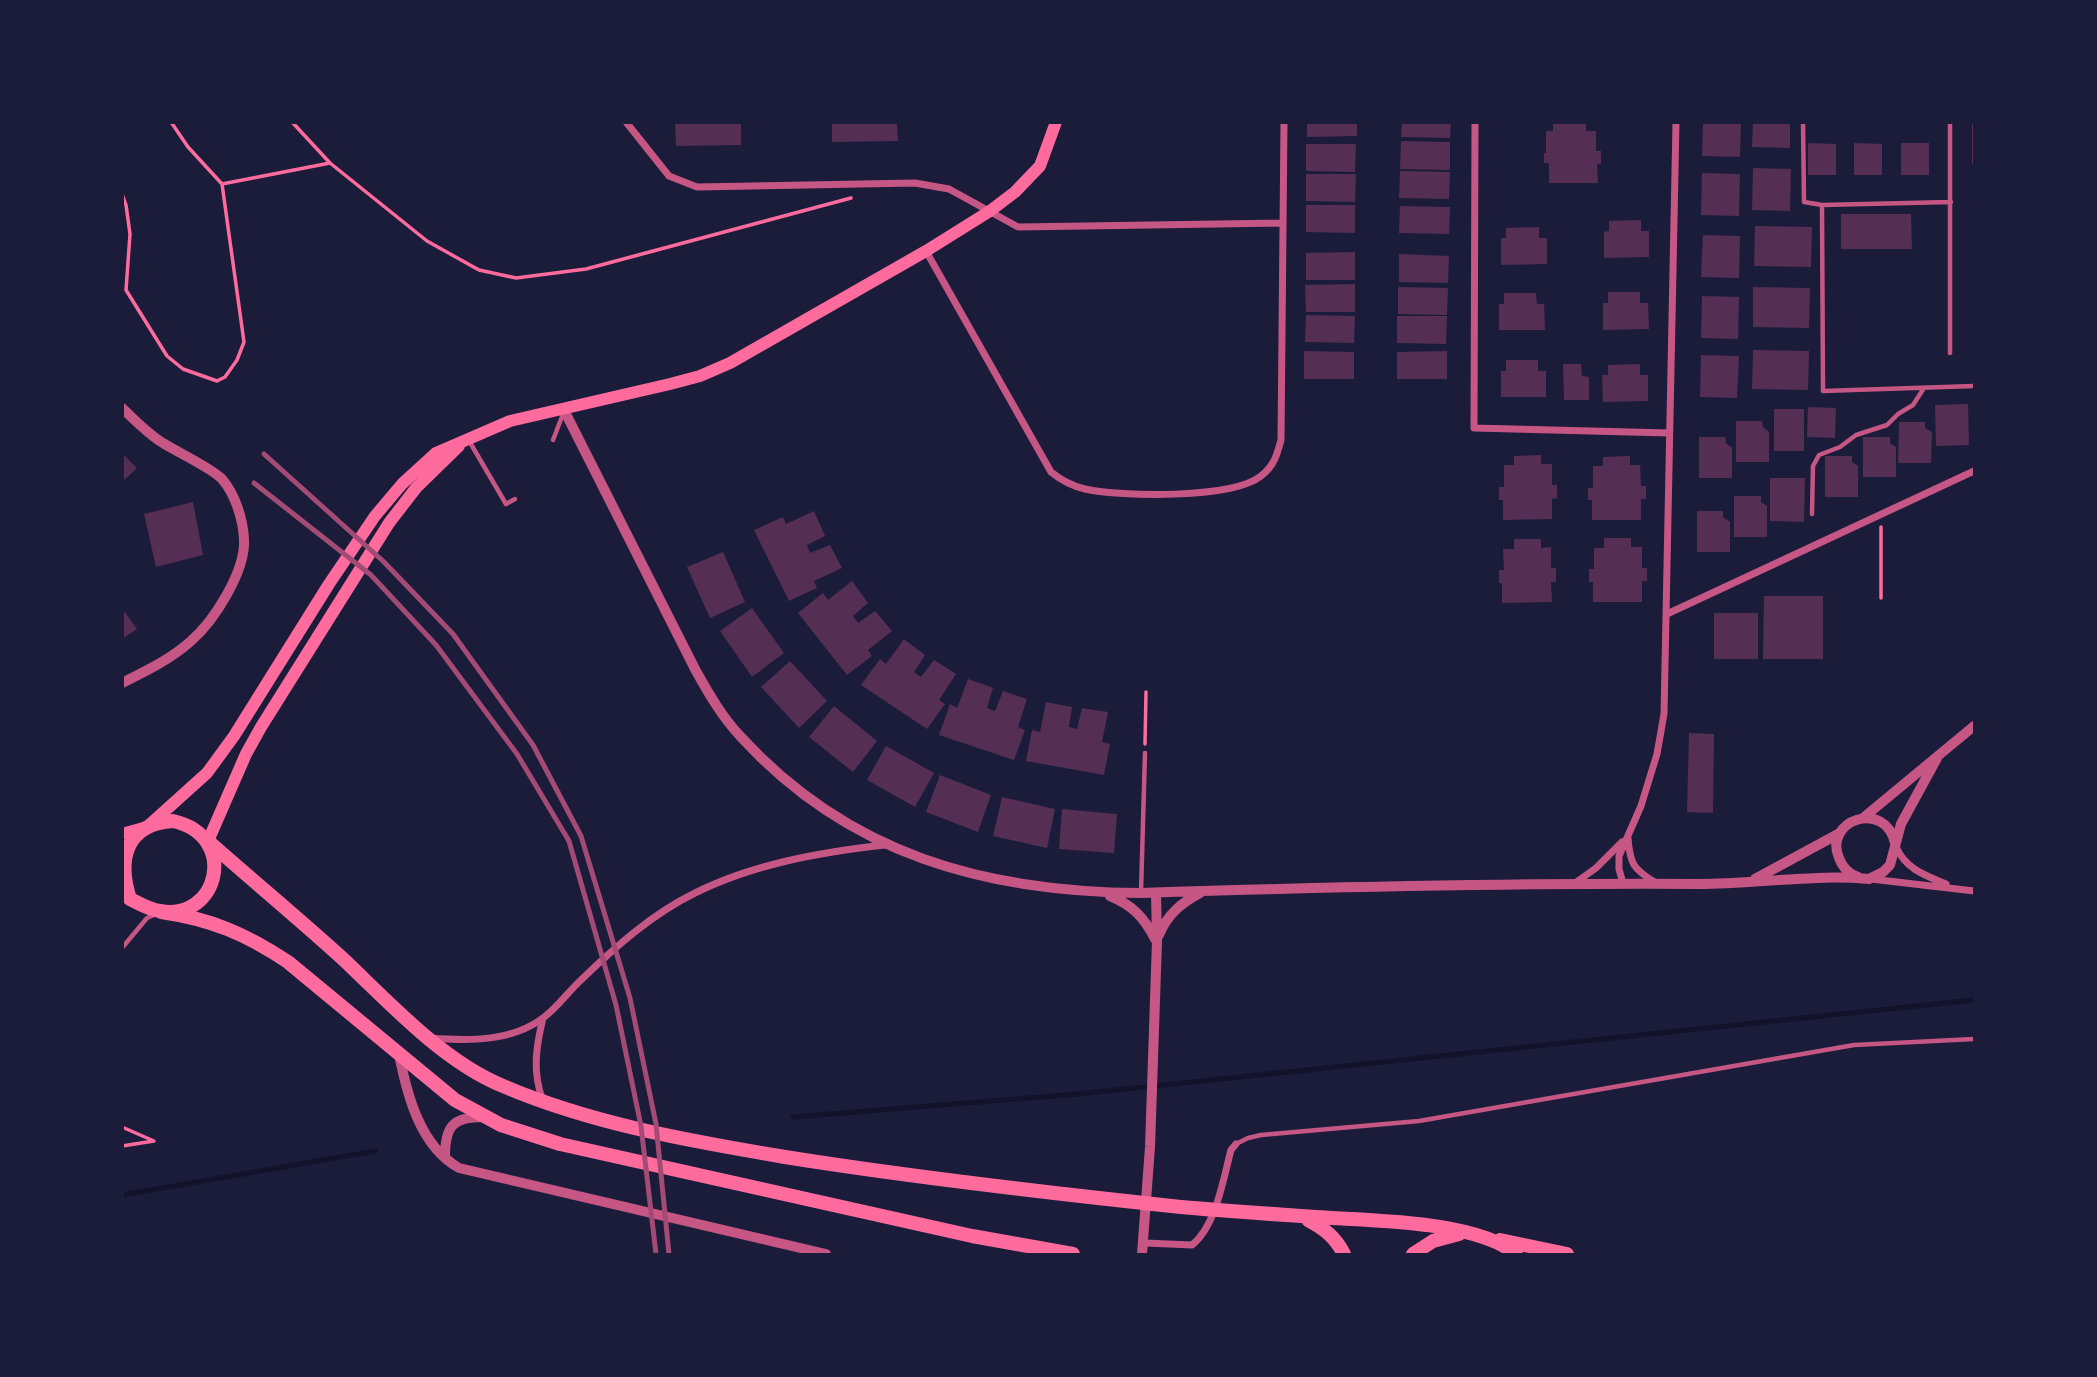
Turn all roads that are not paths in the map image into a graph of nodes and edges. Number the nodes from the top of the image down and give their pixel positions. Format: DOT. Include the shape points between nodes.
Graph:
graph roads {
  1 [pos="626,122"];
  2 [pos="1056,122"];
  3 [pos="1284,122"];
  4 [pos="1475,122"];
  5 [pos="1676,122"];
  6 [pos="1803,122"];
  7 [pos="1950,122"];
  8 [pos="1951,202"];
  9 [pos="1822,205"];
  10 [pos="990,211"];
  11 [pos="1283,223"];
  12 [pos="926,251"];
  13 [pos="1950,353"];
  14 [pos="1975,386"];
  15 [pos="1924,388"];
  16 [pos="122,408"];
  17 [pos="564,410"];
  18 [pos="1669,433"];
  19 [pos="467,439"];
  20 [pos="553,440"];
  21 [pos="1975,471"];
  22 [pos="514,499"];
  23 [pos="1812,514"];
  24 [pos="1667,614"];
  25 [pos="122,683"];
  26 [pos="1975,726"];
  27 [pos="1145,753"];
  28 [pos="1937,758"];
  29 [pos="1863,818"];
  30 [pos="147,827"];
  31 [pos="1840,833"];
  32 [pos="122,834"];
  33 [pos="1628,837"];
  34 [pos="208,841"];
  35 [pos="885,845"];
  36 [pos="1896,846"];
  37 [pos="1865,879"];
  38 [pos="1753,880"];
  39 [pos="1575,883"];
  40 [pos="1623,883"];
  41 [pos="1656,883"];
  42 [pos="1953,887"];
  43 [pos="1975,891"];
  44 [pos="1201,892"];
  45 [pos="1103,893"];
  46 [pos="1142,893"];
  47 [pos="1156,893"];
  48 [pos="125,903"];
  49 [pos="161,912"];
  50 [pos="1157,941"];
  51 [pos="122,948"];
  52 [pos="543,1018"];
  53 [pos="429,1038"];
  54 [pos="1975,1039"];
  55 [pos="399,1054"];
  56 [pos="543,1101"];
  57 [pos="486,1117"];
  58 [pos="1237,1144"];
  59 [pos="445,1157"];
  60 [pos="1301,1216"];
  61 [pos="1480,1235"];
  62 [pos="1144,1249"];
  63 [pos="826,1255"];
  64 [pos="1073,1255"];
  65 [pos="1344,1255"];
  66 [pos="1413,1255"];
  67 [pos="1516,1255"];
  68 [pos="1567,1255"];
  1 -- 10 [label="street" via="670,176 696,187 915,183 949,189"];
  2 -- 10 [label="main road" via="1040,166"];
  3 -- 11 [label="street"];
  4 -- 18 [label="street" via="1474,428"];
  5 -- 18 [label="street"];
  6 -- 9 [label="lane" via="1804,202"];
  7 -- 8 [label="lane"];
  8 -- 9 [label="lane"];
  8 -- 13 [label="lane"];
  9 -- 15 [label="lane" via="1823,390"];
  10 -- 11 [label="street" via="1018,227"];
  10 -- 12 [label="main road"];
  11 -- 12 [label="street" via="1281,440 1275,463 1241,487 1203,492 1109,493 1063,482 1051,472"];
  12 -- 17 [label="main road" via="730,363 700,376"];
  14 -- 15 [label="lane"];
  15 -- 23 [label="lane" via="1913,405 1887,425 1851,437 1814,460"];
  16 -- 25 [label="street" via="159,441 221,478 236,502 244,540 226,597 207,625 190,642"];
  17 -- 19 [label="main road" via="510,422"];
  17 -- 20 [label="lane"];
  17 -- 35 [label="street" via="719,709 740,737 803,794"];
  18 -- 24 [label="street"];
  19 -- 22 [label="lane" via="506,504"];
  19 -- 30 [label="main road" via="436,453 418,468 375,516 220,757"];
  19 -- 34 [label="main road" via="416,488 382,534 261,727"];
  21 -- 24 [label="street"];
  24 -- 33 [label="street" via="1664,714 1642,806"];
  26 -- 28 [label="street"];
  27 -- 46 [label="lane"];
  28 -- 29 [label="street"];
  28 -- 36 [label="street" via="1901,824"];
  29 -- 31 [label="street" via="1853,820"];
  29 -- 36 [label="street" via="1888,828"];
  30 -- 32 [label="main road"];
  30 -- 34 [label="main road" via="173,821 186,824"];
  30 -- 48 [label="main road" via="135,836 125,856"];
  31 -- 37 [label="street" via="1840,862"];
  31 -- 38 [label="street"];
  33 -- 39 [label="street"];
  33 -- 40 [label="street" via="1619,856"];
  33 -- 41 [label="street" via="1633,867"];
  34 -- 49 [label="main road" via="215,870 203,898 176,912"];
  34 -- 53 [label="main road"];
  35 -- 45 [label="street" via="984,877 1032,887"];
  35 -- 52 [label="street" via="794,860 695,893 651,919"];
  36 -- 37 [label="street" via="1883,872"];
  36 -- 42 [label="street" via="1902,860 1917,872"];
  37 -- 38 [label="street"];
  37 -- 42 [label="street"];
  38 -- 41 [label="street"];
  39 -- 40 [label="street"];
  39 -- 44 [label="street"];
  40 -- 41 [label="street"];
  42 -- 43 [label="street"];
  44 -- 47 [label="street"];
  44 -- 50 [label="street" via="1174,911"];
  45 -- 46 [label="street"];
  45 -- 50 [label="street" via="1139,913"];
  46 -- 47 [label="street"];
  47 -- 50 [label="street"];
  48 -- 49 [label="main road"];
  49 -- 51 [label="lane" via="147,918"];
  49 -- 55 [label="main road" via="214,922 264,946"];
  50 -- 62 [label="street"];
  52 -- 53 [label="street" via="490,1038"];
  52 -- 56 [label="street" via="535,1072"];
  53 -- 56 [label="main road" via="499,1085"];
  54 -- 58 [label="lane" via="1854,1045 1419,1121 1261,1135"];
  55 -- 57 [label="main road" via="455,1100"];
  55 -- 59 [label="street" via="412,1107"];
  56 -- 60 [label="main road" via="673,1135 842,1166 1200,1209"];
  57 -- 59 [label="street" via="460,1119 453,1125 447,1134"];
  57 -- 64 [label="main road" via="560,1144"];
  58 -- 62 [label="street" via="1231,1150 1202,1237 1192,1245"];
  59 -- 63 [label="street" via="459,1168"];
  60 -- 61 [label="main road"];
  60 -- 65 [label="main road" via="1323,1228"];
  61 -- 66 [label="main road" via="1445,1237"];
  61 -- 67 [label="main road"];
  61 -- 68 [label="main road"];
}
